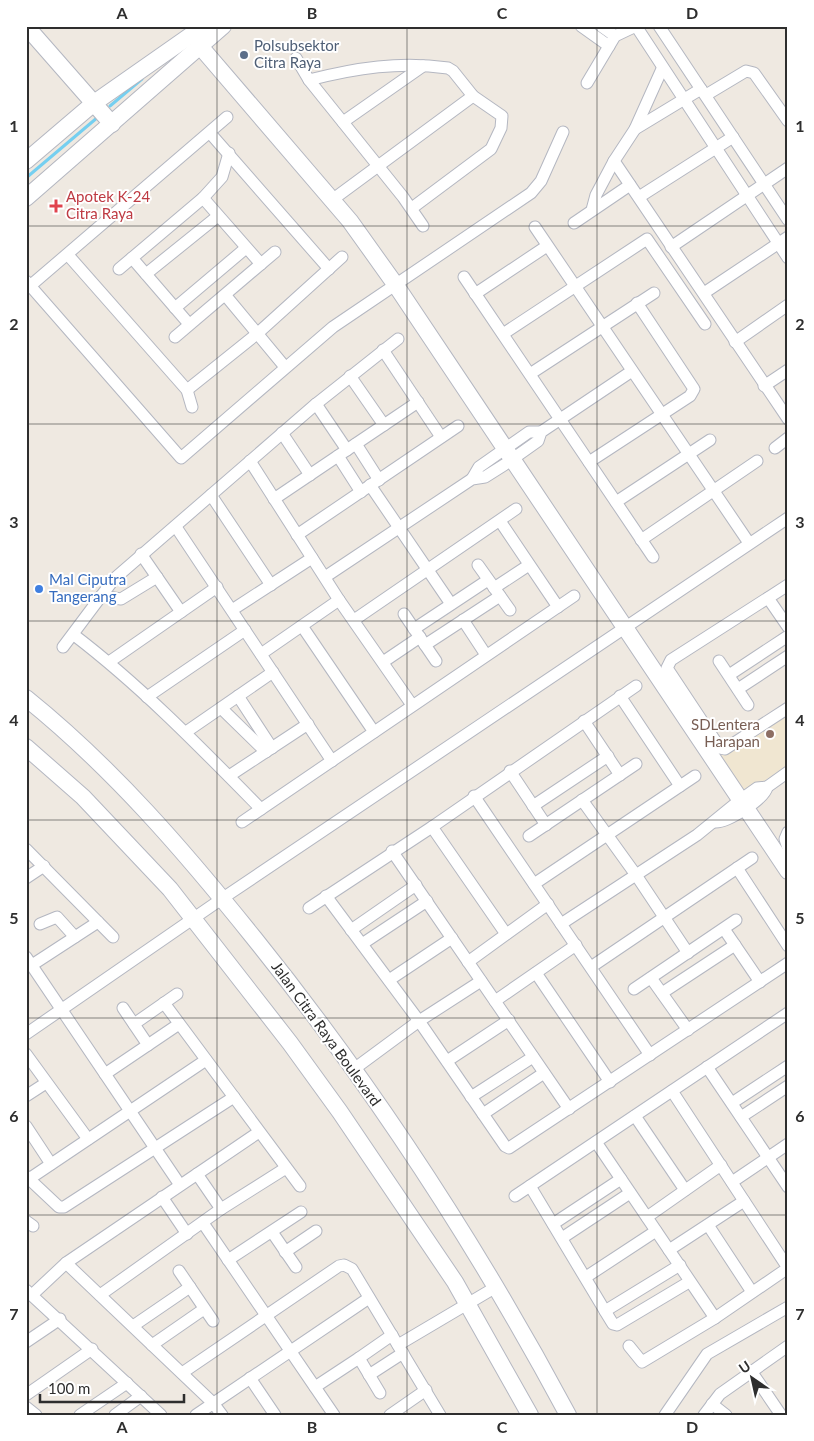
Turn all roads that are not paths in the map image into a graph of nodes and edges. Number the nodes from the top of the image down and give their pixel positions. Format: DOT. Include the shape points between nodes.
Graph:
graph roads {
  1 [pos="26,26"];
  2 [pos="223,26"];
  3 [pos="581,26"];
  4 [pos="601,26"];
  5 [pos="636,26"];
  6 [pos="663,28"];
  7 [pos="194,34"];
  8 [pos="615,36"];
  9 [pos="609,46"];
  10 [pos="296,58"];
  11 [pos="423,66"];
  12 [pos="662,69"];
  13 [pos="309,80"];
  14 [pos="587,83"];
  15 [pos="703,92"];
  16 [pos="474,96"];
  17 [pos="684,100"];
  18 [pos="102,113"];
  19 [pos="227,117"];
  20 [pos="788,121"];
  21 [pos="343,122"];
  22 [pos="635,129"];
  23 [pos="563,132"];
  24 [pos="210,133"];
  25 [pos="733,137"];
  26 [pos="715,148"];
  27 [pos="228,153"];
  28 [pos="26,161"];
  29 [pos="614,161"];
  30 [pos="378,165"];
  31 [pos="788,168"];
  32 [pos="764,184"];
  33 [pos="630,185"];
  34 [pos="746,196"];
  35 [pos="639,197"];
  36 [pos="26,198"];
  37 [pos="203,198"];
  38 [pos="332,200"];
  39 [pos="412,208"];
  40 [pos="592,210"];
  41 [pos="218,216"];
  42 [pos="788,220"];
  43 [pos="574,223"];
  44 [pos="423,226"];
  45 [pos="535,227"];
  46 [pos="783,240"];
  47 [pos="547,246"];
  48 [pos="671,247"];
  49 [pos="246,248"];
  50 [pos="275,252"];
  51 [pos="68,254"];
  52 [pos="342,257"];
  53 [pos="132,258"];
  54 [pos="788,258"];
  55 [pos="261,264"];
  56 [pos="119,269"];
  57 [pos="329,269"];
  58 [pos="146,274"];
  59 [pos="464,277"];
  60 [pos="28,284"];
  61 [pos="575,286"];
  62 [pos="385,290"];
  63 [pos="654,293"];
  64 [pos="475,294"];
  65 [pos="704,294"];
  66 [pos="226,296"];
  67 [pos="638,303"];
  68 [pos="788,305"];
  69 [pos="175,308"];
  70 [pos="189,324"];
  71 [pos="706,324"];
  72 [pos="602,326"];
  73 [pos="258,333"];
  74 [pos="503,334"];
  75 [pos="175,336"];
  76 [pos="398,338"];
  77 [pos="735,342"];
  78 [pos="383,350"];
  79 [pos="285,367"];
  80 [pos="632,370"];
  81 [pos="788,370"];
  82 [pos="530,374"];
  83 [pos="350,376"];
  84 [pos="764,386"];
  85 [pos="187,390"];
  86 [pos="418,402"];
  87 [pos="316,404"];
  88 [pos="192,407"];
  89 [pos="661,414"];
  90 [pos="561,419"];
  91 [pos="788,419"];
  92 [pos="384,426"];
  93 [pos="458,426"];
  94 [pos="282,433"];
  95 [pos="441,437"];
  96 [pos="788,438"];
  97 [pos="710,440"];
  98 [pos="775,448"];
  99 [pos="347,450"];
  100 [pos="689,454"];
  101 [pos="503,457"];
  102 [pos="250,461"];
  103 [pos="757,461"];
  104 [pos="589,462"];
  105 [pos="310,475"];
  106 [pos="472,478"];
  107 [pos="370,486"];
  108 [pos="713,492"];
  109 [pos="211,496"];
  110 [pos="274,499"];
  111 [pos="616,502"];
  112 [pos="516,510"];
  113 [pos="788,518"];
  114 [pos="500,521"];
  115 [pos="176,527"];
  116 [pos="398,528"];
  117 [pos="297,535"];
  118 [pos="641,540"];
  119 [pos="749,543"];
  120 [pos="141,554"];
  121 [pos="312,558"];
  122 [pos="653,558"];
  123 [pos="529,564"];
  124 [pos="478,566"];
  125 [pos="427,570"];
  126 [pos="157,577"];
  127 [pos="325,577"];
  128 [pos="271,584"];
  129 [pos="788,585"];
  130 [pos="217,588"];
  131 [pos="494,588"];
  132 [pos="101,596"];
  133 [pos="574,596"];
  134 [pos="768,598"];
  135 [pos="339,600"];
  136 [pos="451,604"];
  137 [pos="558,607"];
  138 [pos="232,610"];
  139 [pos="510,610"];
  140 [pos="181,612"];
  141 [pos="404,614"];
  142 [pos="354,620"];
  143 [pos="463,620"];
  144 [pos="302,626"];
  145 [pos="788,627"];
  146 [pos="245,630"];
  147 [pos="621,631"];
  148 [pos="74,635"];
  149 [pos="788,636"];
  150 [pos="420,637"];
  151 [pos="63,646"];
  152 [pos="261,654"];
  153 [pos="486,655"];
  154 [pos="788,656"];
  155 [pos="436,661"];
  156 [pos="719,661"];
  157 [pos="109,662"];
  158 [pos="383,662"];
  159 [pos="273,672"];
  160 [pos="729,676"];
  161 [pos="636,686"];
  162 [pos="738,689"];
  163 [pos="238,696"];
  164 [pos="620,696"];
  165 [pos="148,697"];
  166 [pos="26,698"];
  167 [pos="748,704"];
  168 [pos="412,705"];
  169 [pos="221,708"];
  170 [pos="788,708"];
  171 [pos="584,721"];
  172 [pos="308,724"];
  173 [pos="186,732"];
  174 [pos="374,732"];
  175 [pos="26,747"];
  176 [pos="269,750"];
  177 [pos="608,756"];
  178 [pos="332,761"];
  179 [pos="636,764"];
  180 [pos="510,771"];
  181 [pos="788,772"];
  182 [pos="620,775"];
  183 [pos="229,776"];
  184 [pos="695,776"];
  185 [pos="680,786"];
  186 [pos="474,796"];
  187 [pos="582,800"];
  188 [pos="533,806"];
  189 [pos="261,809"];
  190 [pos="734,810"];
  191 [pos="242,822"];
  192 [pos="546,825"];
  193 [pos="432,827"];
  194 [pos="788,832"];
  195 [pos="607,835"];
  196 [pos="529,836"];
  197 [pos="788,848"];
  198 [pos="26,849"];
  199 [pos="392,851"];
  200 [pos="752,858"];
  201 [pos="44,866"];
  202 [pos="737,868"];
  203 [pos="788,871"];
  204 [pos="636,875"];
  205 [pos="26,878"];
  206 [pos="534,884"];
  207 [pos="416,886"];
  208 [pos="326,896"];
  209 [pos="223,898"];
  210 [pos="427,901"];
  211 [pos="548,904"];
  212 [pos="308,908"];
  213 [pos="664,918"];
  214 [pos="194,919"];
  215 [pos="736,920"];
  216 [pos="98,922"];
  217 [pos="40,924"];
  218 [pos="561,924"];
  219 [pos="724,929"];
  220 [pos="351,930"];
  221 [pos="506,934"];
  222 [pos="75,937"];
  223 [pos="113,937"];
  224 [pos="452,938"];
  225 [pos="362,944"];
  226 [pos="735,945"];
  227 [pos="576,946"];
  228 [pos="788,946"];
  229 [pos="688,953"];
  230 [pos="29,961"];
  231 [pos="468,962"];
  232 [pos="788,963"];
  233 [pos="591,967"];
  234 [pos="536,973"];
  235 [pos="651,978"];
  236 [pos="389,980"];
  237 [pos="481,981"];
  238 [pos="760,982"];
  239 [pos="634,989"];
  240 [pos="662,993"];
  241 [pos="177,994"];
  242 [pos="495,1000"];
  243 [pos="164,1003"];
  244 [pos="123,1008"];
  245 [pos="62,1010"];
  246 [pos="788,1013"];
  247 [pos="508,1020"];
  248 [pos="419,1022"];
  249 [pos="134,1024"];
  250 [pos="179,1024"];
  251 [pos="688,1030"];
  252 [pos="26,1034"];
  253 [pos="148,1045"];
  254 [pos="26,1054"];
  255 [pos="650,1055"];
  256 [pos="533,1057"];
  257 [pos="206,1060"];
  258 [pos="447,1061"];
  259 [pos="788,1066"];
  260 [pos="708,1067"];
  261 [pos="354,1069"];
  262 [pos="544,1073"];
  263 [pos="105,1074"];
  264 [pos="610,1082"];
  265 [pos="46,1083"];
  266 [pos="788,1086"];
  267 [pos="672,1091"];
  268 [pos="26,1096"];
  269 [pos="234,1097"];
  270 [pos="471,1097"];
  271 [pos="732,1103"];
  272 [pos="569,1109"];
  273 [pos="130,1111"];
  274 [pos="483,1114"];
  275 [pos="635,1116"];
  276 [pos="741,1117"];
  277 [pos="26,1126"];
  278 [pos="259,1132"];
  279 [pos="88,1139"];
  280 [pos="596,1142"];
  281 [pos="788,1144"];
  282 [pos="156,1149"];
  283 [pos="768,1158"];
  284 [pos="51,1164"];
  285 [pos="721,1165"];
  286 [pos="286,1168"];
  287 [pos="196,1174"];
  288 [pos="28,1177"];
  289 [pos="621,1179"];
  290 [pos="732,1182"];
  291 [pos="180,1185"];
  292 [pos="300,1186"];
  293 [pos="530,1186"];
  294 [pos="788,1187"];
  295 [pos="685,1190"];
  296 [pos="630,1193"];
  297 [pos="515,1196"];
  298 [pos="162,1197"];
  299 [pos="744,1201"];
  300 [pos="221,1209"];
  301 [pos="301,1212"];
  302 [pos="647,1217"];
  303 [pos="202,1223"];
  304 [pos="553,1224"];
  305 [pos="708,1225"];
  306 [pos="316,1231"];
  307 [pos="656,1231"];
  308 [pos="272,1232"];
  309 [pos="187,1234"];
  310 [pos="562,1238"];
  311 [pos="669,1250"];
  312 [pos="285,1252"];
  313 [pos="228,1260"];
  314 [pos="66,1263"];
  315 [pos="680,1266"];
  316 [pos="296,1267"];
  317 [pos="179,1271"];
  318 [pos="586,1277"];
  319 [pos="690,1282"];
  320 [pos="190,1287"];
  321 [pos="496,1287"];
  322 [pos="30,1292"];
  323 [pos="752,1292"];
  324 [pos="100,1295"];
  325 [pos="369,1298"];
  326 [pos="467,1304"];
  327 [pos="788,1308"];
  328 [pos="204,1309"];
  329 [pos="605,1311"];
  330 [pos="267,1316"];
  331 [pos="715,1318"];
  332 [pos="60,1320"];
  333 [pos="213,1321"];
  334 [pos="133,1326"];
  335 [pos="26,1342"];
  336 [pos="398,1344"];
  337 [pos="152,1345"];
  338 [pos="629,1346"];
  339 [pos="788,1346"];
  340 [pos="92,1349"];
  341 [pos="291,1351"];
  342 [pos="359,1358"];
  343 [pos="750,1371"];
  344 [pos="182,1373"];
  345 [pos="369,1375"];
  346 [pos="250,1378"];
  347 [pos="127,1382"];
  348 [pos="316,1387"];
  349 [pos="426,1390"];
  350 [pos="380,1393"];
  351 [pos="26,1395"];
  352 [pos="142,1396"];
  353 [pos="213,1403"];
  354 [pos="712,1404"];
  355 [pos="26,1407"];
  356 [pos="524,1412"];
  357 [pos="36,1415"];
  358 [pos="80,1415"];
  359 [pos="115,1415"];
  360 [pos="161,1415"];
  361 [pos="196,1415"];
  362 [pos="222,1415"];
  363 [pos="275,1415"];
  364 [pos="334,1415"];
  365 [pos="390,1415"];
  366 [pos="440,1415"];
  367 [pos="568,1415"];
  368 [pos="665,1415"];
  369 [pos="704,1415"];
  370 [pos="726,1415"];
  371 [pos="782,1415"];
  1 -- 18 [label="main road"];
  2 -- 7 [label="main road"];
  3 -- 9 [label="street"];
  4 -- 8 [label="street"];
  5 -- 8 [label="street"];
  5 -- 12 [label="street"];
  6 -- 15 [label="street"];
  7 -- 18 [label="main road"];
  7 -- 18 [label="main road"];
  7 -- 38 [label="main road"];
  8 -- 9 [label="street"];
  9 -- 14 [label="street"];
  10 -- 13 [label="street"];
  11 -- 13 [label="street" via="389,64 356,68"];
  11 -- 16 [label="street" via="451,69"];
  11 -- 21 [label="street"];
  12 -- 17 [label="street"];
  12 -- 22 [label="street"];
  13 -- 21 [label="street"];
  15 -- 17 [label="street"];
  15 -- 20 [label="street" via="751,71"];
  15 -- 25 [label="street"];
  16 -- 30 [label="street"];
  16 -- 39 [label="street" via="503,118 495,145"];
  17 -- 22 [label="street"];
  17 -- 26 [label="street"];
  18 -- 28 [label="main road"];
  18 -- 36 [label="main road"];
  19 -- 24 [label="street"];
  21 -- 30 [label="street"];
  22 -- 29 [label="street"];
  23 -- 62 [label="street" via="541,181 531,193"];
  24 -- 27 [label="street"];
  24 -- 51 [label="street"];
  25 -- 26 [label="street"];
  25 -- 32 [label="street"];
  26 -- 34 [label="street"];
  26 -- 35 [label="street"];
  27 -- 37 [label="street" via="222,177"];
  27 -- 57 [label="street"];
  29 -- 33 [label="street"];
  29 -- 40 [label="street"];
  30 -- 38 [label="street"];
  30 -- 39 [label="street"];
  31 -- 32 [label="street"];
  32 -- 34 [label="street"];
  32 -- 42 [label="street"];
  33 -- 35 [label="street"];
  33 -- 40 [label="street"];
  34 -- 46 [label="street"];
  34 -- 48 [label="street"];
  35 -- 48 [label="street"];
  37 -- 41 [label="street"];
  37 -- 53 [label="street"];
  38 -- 62 [label="main road"];
  39 -- 44 [label="street"];
  40 -- 43 [label="street"];
  41 -- 49 [label="street"];
  41 -- 58 [label="street"];
  45 -- 47 [label="street"];
  46 -- 54 [label="street"];
  46 -- 65 [label="street"];
  47 -- 61 [label="street"];
  47 -- 64 [label="street"];
  48 -- 65 [label="street"];
  49 -- 55 [label="street"];
  49 -- 69 [label="street"];
  50 -- 55 [label="street"];
  51 -- 60 [label="street"];
  51 -- 85 [label="street"];
  52 -- 57 [label="street"];
  53 -- 56 [label="street"];
  53 -- 58 [label="street"];
  55 -- 66 [label="street"];
  57 -- 73 [label="street"];
  58 -- 69 [label="street"];
  59 -- 64 [label="street"];
  60 -- 79 [label="street" via="181,458"];
  61 -- 71 [label="street" via="648,239"];
  61 -- 72 [label="street"];
  61 -- 74 [label="street"];
  62 -- 79 [label="street"];
  62 -- 101 [label="main road"];
  63 -- 67 [label="street"];
  64 -- 74 [label="street"];
  65 -- 77 [label="street"];
  66 -- 70 [label="street"];
  66 -- 73 [label="street"];
  67 -- 72 [label="street"];
  67 -- 89 [label="street" via="694,389 690,396"];
  68 -- 77 [label="street"];
  69 -- 70 [label="street"];
  70 -- 75 [label="street"];
  72 -- 80 [label="street"];
  72 -- 82 [label="street"];
  73 -- 79 [label="street"];
  73 -- 85 [label="street"];
  74 -- 82 [label="street"];
  76 -- 78 [label="street"];
  77 -- 84 [label="street"];
  78 -- 83 [label="street"];
  78 -- 86 [label="street"];
  80 -- 89 [label="street"];
  80 -- 90 [label="street"];
  81 -- 84 [label="street"];
  82 -- 90 [label="street"];
  83 -- 87 [label="street"];
  83 -- 92 [label="street"];
  84 -- 91 [label="street"];
  85 -- 88 [label="street"];
  86 -- 92 [label="street"];
  86 -- 95 [label="street"];
  87 -- 94 [label="street"];
  87 -- 99 [label="street"];
  89 -- 100 [label="street"];
  89 -- 104 [label="street"];
  90 -- 101 [label="street" via="541,432 538,441"];
  90 -- 104 [label="street"];
  92 -- 99 [label="street"];
  93 -- 95 [label="street"];
  94 -- 102 [label="street"];
  94 -- 105 [label="street"];
  95 -- 107 [label="street"];
  96 -- 98 [label="street"];
  97 -- 100 [label="street"];
  99 -- 105 [label="street"];
  99 -- 107 [label="street"];
  99 -- 107 [label="street"];
  100 -- 108 [label="street"];
  100 -- 111 [label="street"];
  101 -- 106 [label="street" via="478,467"];
  101 -- 106 [label="street" via="491,474 485,478"];
  101 -- 147 [label="main road"];
  102 -- 109 [label="street"];
  102 -- 110 [label="street"];
  103 -- 108 [label="street"];
  104 -- 111 [label="street"];
  105 -- 110 [label="street"];
  106 -- 116 [label="street"];
  107 -- 116 [label="street"];
  107 -- 117 [label="street"];
  108 -- 118 [label="street"];
  108 -- 119 [label="street"];
  109 -- 115 [label="street"];
  109 -- 128 [label="street"];
  110 -- 117 [label="street"];
  111 -- 118 [label="street"];
  112 -- 114 [label="street"];
  113 -- 119 [label="street"];
  114 -- 123 [label="street"];
  114 -- 125 [label="street"];
  115 -- 120 [label="street"];
  115 -- 130 [label="street"];
  116 -- 125 [label="street"];
  116 -- 127 [label="street"];
  117 -- 121 [label="street"];
  118 -- 122 [label="street"];
  119 -- 147 [label="street"];
  120 -- 126 [label="street"];
  120 -- 132 [label="street"];
  121 -- 127 [label="street"];
  121 -- 128 [label="street"];
  123 -- 131 [label="street"];
  123 -- 137 [label="street"];
  124 -- 131 [label="street"];
  125 -- 136 [label="street"];
  125 -- 142 [label="street"];
  126 -- 132 [label="street" via="120,599"];
  126 -- 140 [label="street"];
  127 -- 135 [label="street"];
  128 -- 138 [label="street"];
  129 -- 134 [label="street"];
  130 -- 138 [label="street"];
  130 -- 140 [label="street"];
  131 -- 136 [label="street"];
  131 -- 139 [label="street"];
  131 -- 143 [label="street"];
  132 -- 148 [label="street"];
  133 -- 137 [label="street"];
  134 -- 145 [label="street"];
  134 -- 170 [label="street" via="672,660 667,671 720,748 725,749"];
  135 -- 142 [label="street"];
  135 -- 144 [label="street"];
  136 -- 150 [label="street"];
  137 -- 153 [label="street"];
  138 -- 146 [label="street"];
  140 -- 157 [label="street"];
  141 -- 150 [label="street"];
  142 -- 158 [label="street"];
  143 -- 150 [label="street"];
  143 -- 153 [label="street"];
  144 -- 152 [label="street"];
  144 -- 174 [label="street"];
  146 -- 152 [label="street"];
  146 -- 165 [label="street"];
  147 -- 190 [label="main road"];
  147 -- 209 [label="street"];
  148 -- 151 [label="street"];
  148 -- 157 [label="street"];
  149 -- 160 [label="street"];
  150 -- 155 [label="street"];
  150 -- 158 [label="street"];
  152 -- 159 [label="street"];
  153 -- 168 [label="street"];
  154 -- 162 [label="street"];
  156 -- 160 [label="street"];
  157 -- 165 [label="street"];
  158 -- 168 [label="street"];
  159 -- 163 [label="street"];
  159 -- 172 [label="street"];
  160 -- 162 [label="street"];
  161 -- 164 [label="street"];
  162 -- 167 [label="street"];
  163 -- 169 [label="street"];
  163 -- 176 [label="street"];
  164 -- 171 [label="street"];
  164 -- 185 [label="street"];
  165 -- 173 [label="street"];
  166 -- 209 [label="main road, Jalan Citra Raya Boulevard" via="76,741 144,808"];
  168 -- 174 [label="street"];
  169 -- 173 [label="street"];
  169 -- 176 [label="street"];
  171 -- 177 [label="street"];
  171 -- 180 [label="street"];
  172 -- 176 [label="street"];
  172 -- 178 [label="street"];
  173 -- 183 [label="street"];
  174 -- 178 [label="street"];
  175 -- 214 [label="main road" via="76,790 138,854"];
  176 -- 183 [label="street"];
  177 -- 182 [label="street"];
  177 -- 188 [label="street"];
  178 -- 189 [label="street"];
  179 -- 182 [label="street"];
  180 -- 186 [label="street"];
  180 -- 188 [label="street"];
  181 -- 190 [label="street" via="767,787 764,796"];
  182 -- 187 [label="street"];
  183 -- 189 [label="street"];
  184 -- 185 [label="street"];
  185 -- 195 [label="street"];
  186 -- 193 [label="street"];
  186 -- 206 [label="street"];
  187 -- 192 [label="street"];
  187 -- 195 [label="street"];
  188 -- 192 [label="street"];
  189 -- 191 [label="street"];
  190 -- 203 [label="main road"];
  190 -- 204 [label="street"];
  192 -- 196 [label="street"];
  193 -- 199 [label="street"];
  193 -- 221 [label="street"];
  194 -- 197 [label="street" via="785,839"];
  195 -- 204 [label="street"];
  195 -- 206 [label="street"];
  198 -- 201 [label="street"];
  199 -- 207 [label="street"];
  199 -- 208 [label="street"];
  200 -- 202 [label="street"];
  201 -- 205 [label="street"];
  201 -- 216 [label="street"];
  202 -- 213 [label="street"];
  202 -- 228 [label="street"];
  204 -- 213 [label="street"];
  204 -- 218 [label="street"];
  206 -- 211 [label="street"];
  207 -- 210 [label="street"];
  207 -- 220 [label="street"];
  208 -- 212 [label="street"];
  208 -- 220 [label="street"];
  209 -- 214 [label="street"];
  209 -- 261 [label="main road, Jalan Citra Raya Boulevard" via="296,989"];
  210 -- 224 [label="street"];
  210 -- 225 [label="street"];
  211 -- 218 [label="street"];
  211 -- 221 [label="street"];
  213 -- 229 [label="street"];
  213 -- 233 [label="street"];
  214 -- 245 [label="street"];
  214 -- 326 [label="main road" via="340,1112"];
  215 -- 219 [label="street"];
  216 -- 222 [label="street"];
  216 -- 223 [label="street"];
  217 -- 222 [label="street" via="57,917"];
  218 -- 227 [label="street"];
  219 -- 226 [label="street"];
  219 -- 229 [label="street"];
  220 -- 225 [label="street"];
  221 -- 231 [label="street"];
  222 -- 230 [label="street"];
  224 -- 231 [label="street"];
  224 -- 236 [label="street"];
  225 -- 236 [label="street"];
  226 -- 238 [label="street"];
  226 -- 240 [label="street"];
  227 -- 233 [label="street"];
  227 -- 234 [label="street"];
  229 -- 235 [label="street"];
  230 -- 245 [label="street"];
  231 -- 237 [label="street"];
  232 -- 238 [label="street"];
  233 -- 255 [label="street"];
  234 -- 242 [label="street"];
  234 -- 264 [label="street"];
  235 -- 239 [label="street"];
  235 -- 240 [label="street"];
  236 -- 248 [label="street"];
  237 -- 242 [label="street"];
  237 -- 248 [label="street"];
  238 -- 251 [label="street"];
  240 -- 251 [label="street"];
  241 -- 243 [label="street"];
  242 -- 247 [label="street"];
  243 -- 249 [label="street"];
  243 -- 250 [label="street"];
  244 -- 249 [label="street"];
  245 -- 252 [label="street"];
  245 -- 263 [label="street"];
  246 -- 260 [label="street"];
  247 -- 256 [label="street"];
  247 -- 258 [label="street"];
  248 -- 258 [label="street"];
  248 -- 261 [label="street"];
  249 -- 253 [label="street"];
  250 -- 253 [label="street"];
  250 -- 257 [label="street"];
  251 -- 255 [label="street"];
  253 -- 263 [label="street"];
  254 -- 265 [label="street"];
  255 -- 264 [label="street"];
  256 -- 262 [label="street"];
  256 -- 270 [label="street"];
  257 -- 269 [label="street"];
  257 -- 273 [label="street"];
  258 -- 270 [label="street"];
  259 -- 271 [label="street"];
  260 -- 267 [label="street"];
  260 -- 271 [label="street"];
  261 -- 321 [label="main road, Jalan Citra Raya Boulevard" via="430,1180"];
  262 -- 272 [label="street"];
  262 -- 274 [label="street"];
  263 -- 273 [label="street"];
  264 -- 272 [label="street"];
  265 -- 268 [label="street"];
  265 -- 279 [label="street"];
  266 -- 276 [label="street"];
  267 -- 275 [label="street"];
  267 -- 285 [label="street"];
  269 -- 278 [label="street"];
  269 -- 282 [label="street"];
  270 -- 274 [label="street"];
  271 -- 276 [label="street"];
  272 -- 274 [label="street" via="509,1148"];
  273 -- 279 [label="street"];
  273 -- 282 [label="street"];
  275 -- 280 [label="street"];
  275 -- 295 [label="street"];
  276 -- 283 [label="street"];
  277 -- 284 [label="street"];
  278 -- 286 [label="street"];
  278 -- 287 [label="street"];
  279 -- 284 [label="street"];
  280 -- 289 [label="street"];
  280 -- 293 [label="street"];
  281 -- 283 [label="street"];
  282 -- 288 [label="street" via="62,1208"];
  282 -- 291 [label="street"];
  283 -- 290 [label="street"];
  283 -- 294 [label="street"];
  284 -- 288 [label="street"];
  285 -- 290 [label="street"];
  285 -- 295 [label="street"];
  286 -- 292 [label="street"];
  286 -- 300 [label="street"];
  287 -- 291 [label="street"];
  287 -- 300 [label="street"];
  289 -- 296 [label="street"];
  289 -- 304 [label="street"];
  290 -- 299 [label="street"];
  291 -- 298 [label="street"];
  293 -- 297 [label="street"];
  293 -- 304 [label="street"];
  295 -- 302 [label="street"];
  296 -- 302 [label="street"];
  296 -- 310 [label="street"];
  298 -- 309 [label="street"];
  298 -- 314 [label="street"];
  299 -- 305 [label="street"];
  299 -- 323 [label="street" via="788,1268"];
  300 -- 303 [label="street"];
  301 -- 308 [label="street"];
  302 -- 307 [label="street"];
  303 -- 309 [label="street"];
  303 -- 313 [label="street"];
  304 -- 310 [label="street"];
  305 -- 311 [label="street"];
  305 -- 323 [label="street"];
  306 -- 312 [label="street"];
  307 -- 311 [label="street"];
  307 -- 318 [label="street"];
  308 -- 312 [label="street"];
  308 -- 313 [label="street"];
  309 -- 324 [label="street"];
  310 -- 318 [label="street"];
  311 -- 315 [label="street"];
  312 -- 316 [label="street"];
  313 -- 330 [label="street"];
  314 -- 322 [label="street"];
  314 -- 324 [label="street"];
  315 -- 319 [label="street"];
  315 -- 329 [label="street"];
  317 -- 320 [label="street"];
  318 -- 329 [label="street"];
  319 -- 329 [label="street" via="617,1325"];
  319 -- 331 [label="street"];
  320 -- 328 [label="street"];
  320 -- 334 [label="street"];
  321 -- 326 [label="street"];
  321 -- 367 [label="main road, Jalan Citra Raya Boulevard"];
  322 -- 332 [label="street"];
  323 -- 331 [label="street"];
  324 -- 334 [label="street"];
  325 -- 330 [label="street" via="352,1269 344,1265"];
  325 -- 336 [label="street"];
  325 -- 341 [label="street"];
  326 -- 336 [label="street"];
  326 -- 356 [label="main road"];
  327 -- 368 [label="street" via="707,1354"];
  328 -- 333 [label="street"];
  328 -- 337 [label="street"];
  330 -- 341 [label="street"];
  330 -- 344 [label="street"];
  331 -- 338 [label="street" via="642,1362"];
  332 -- 335 [label="street"];
  332 -- 340 [label="street"];
  334 -- 337 [label="street"];
  336 -- 342 [label="street"];
  336 -- 345 [label="street"];
  336 -- 349 [label="street"];
  337 -- 344 [label="street"];
  339 -- 343 [label="street"];
  340 -- 347 [label="street"];
  340 -- 351 [label="street"];
  341 -- 346 [label="street"];
  341 -- 348 [label="street"];
  342 -- 345 [label="street"];
  342 -- 348 [label="street"];
  343 -- 354 [label="street"];
  343 -- 371 [label="street"];
  344 -- 353 [label="street"];
  345 -- 350 [label="street"];
  346 -- 353 [label="street"];
  346 -- 363 [label="street"];
  347 -- 352 [label="street"];
  347 -- 358 [label="street"];
  348 -- 364 [label="street"];
  349 -- 365 [label="street"];
  349 -- 366 [label="street"];
  352 -- 359 [label="street"];
  352 -- 360 [label="street"];
  353 -- 361 [label="street"];
  353 -- 362 [label="street"];
  354 -- 369 [label="street"];
  354 -- 370 [label="street"];
  355 -- 357 [label="street"];
}
